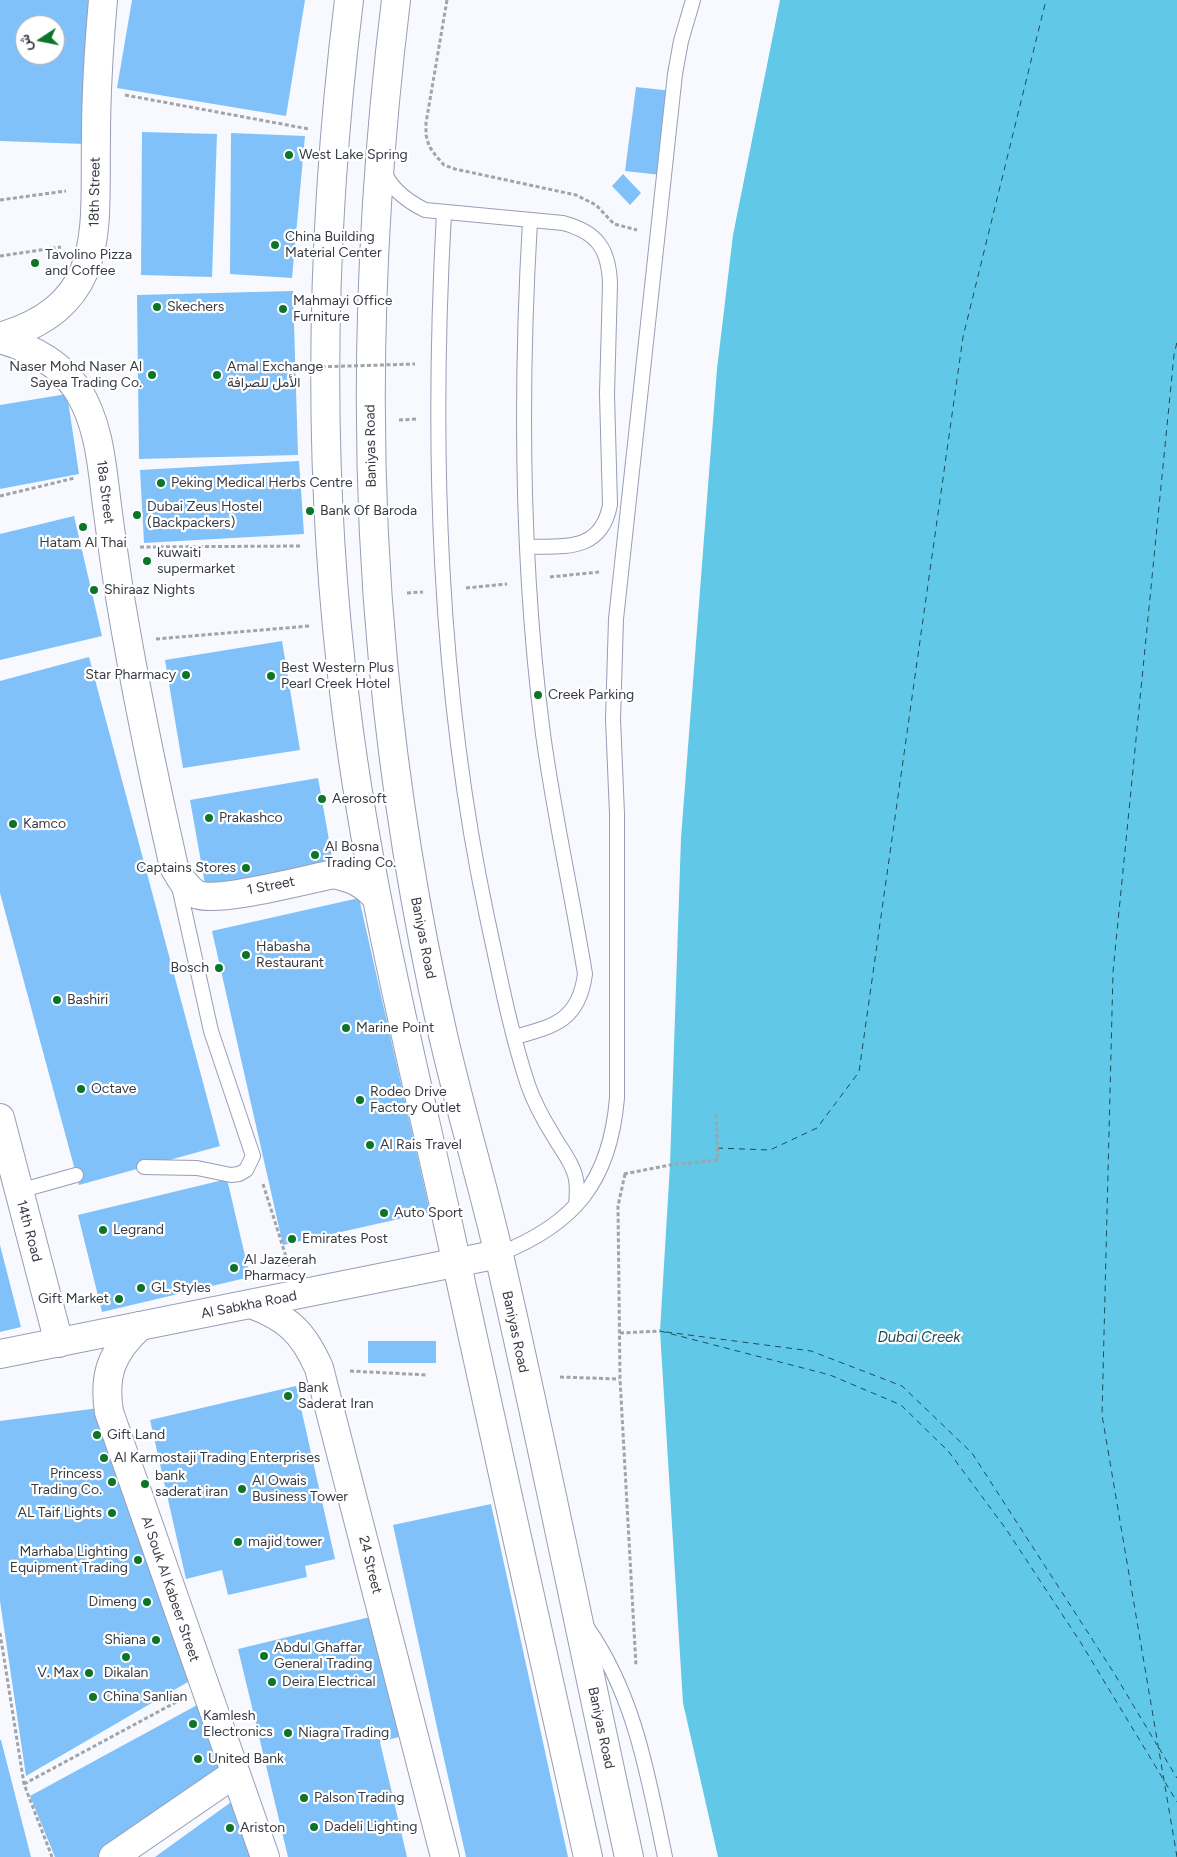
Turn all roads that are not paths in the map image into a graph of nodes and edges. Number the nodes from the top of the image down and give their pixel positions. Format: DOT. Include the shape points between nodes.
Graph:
graph roads {
  1 [pos="103,0"];
  2 [pos="349,0"];
  3 [pos="396,0"];
  4 [pos="693,0"];
  5 [pos="379,158"];
  6 [pos="444,213"];
  7 [pos="530,221"];
  8 [pos="0,338"];
  9 [pos="527,547"];
  10 [pos="174,867"];
  11 [pos="375,896"];
  12 [pos="515,1037"];
  13 [pos="0,1118"];
  14 [pos="144,1167"];
  15 [pos="76,1175"];
  16 [pos="19,1191"];
  17 [pos="576,1205"];
  18 [pos="498,1254"];
  19 [pos="456,1263"];
  20 [pos="251,1304"];
  21 [pos="140,1326"];
  22 [pos="59,1343"];
  23 [pos="0,1354"];
  24 [pos="576,1612"];
  25 [pos="234,1774"];
  26 [pos="113,1857"];
  27 [pos="265,1857"];
  28 [pos="445,1857"];
  29 [pos="588,1857"];
  30 [pos="629,1857"];
  31 [pos="666,1857"];
  1 -- 8 [label="main road, 18th Street" via="95,229 89,260 76,288 54,312 28,329"];
  2 -- 11 [label="main road" via="335,134 326,330 330,520 345,704"];
  3 -- 5 [label="main road, Baniyas Road"];
  4 -- 17 [label="lane" via="678,58 657,233 614,669 617,842 617,1098 614,1130 605,1160"];
  5 -- 6 [label="lane" via="384,175 409,202 425,210"];
  5 -- 18 [label="main road, Baniyas Road" via="370,422 377,595 392,737 413,888 444,1038"];
  6 -- 7 [label="lane"];
  6 -- 12 [label="lane" via="437,402 439,496 455,722 472,844"];
  7 -- 9 [label="lane" via="524,360"];
  7 -- 9 [label="lane" via="563,222 580,227 594,237 610,267 610,505 604,524 590,540 578,545"];
  8 -- 10 [label="main road, 18a Street" via="28,347 55,365 77,389 91,417 100,449 127,641"];
  9 -- 12 [label="lane" via="543,733 585,974 582,993 574,1009 561,1022"];
  10 -- 11 [label="main road, 1 Street" via="188,888 206,897 334,874 364,884"];
  10 -- 14 [label="lane" via="211,1031 252,1147 251,1164 239,1174 231,1175 197,1168"];
  11 -- 19 [label="main road"];
  12 -- 17 [label="lane" via="536,1103 575,1174"];
  13 -- 16 [label="main road, 14th Road"];
  15 -- 16 [label="lane"];
  16 -- 22 [label="main road, 14th Road"];
  17 -- 18 [label="lane" via="540,1235"];
  18 -- 19 [label="main road, Al Sabkha Road"];
  18 -- 24 [label="main road, Baniyas Road"];
  19 -- 20 [label="main road, Al Sabkha Road"];
  19 -- 29 [label="main road"];
  20 -- 21 [label="main road, Al Sabkha Road"];
  20 -- 28 [label="main road, 24 Street" via="274,1313 294,1327 309,1346 319,1368"];
  21 -- 22 [label="main road, Al Sabkha Road"];
  21 -- 25 [label="main road, Al Souk Al Kabeer Street" via="125,1339 115,1355 107,1383 110,1412"];
  22 -- 23 [label="main road, Al Sabkha Road"];
  24 -- 30 [label="main road, Baniyas Road"];
  24 -- 31 [label="lane" via="616,1675 631,1710"];
  25 -- 26 [label="main road"];
  25 -- 27 [label="main road, Al Souk Al Kabeer Street"];
}
